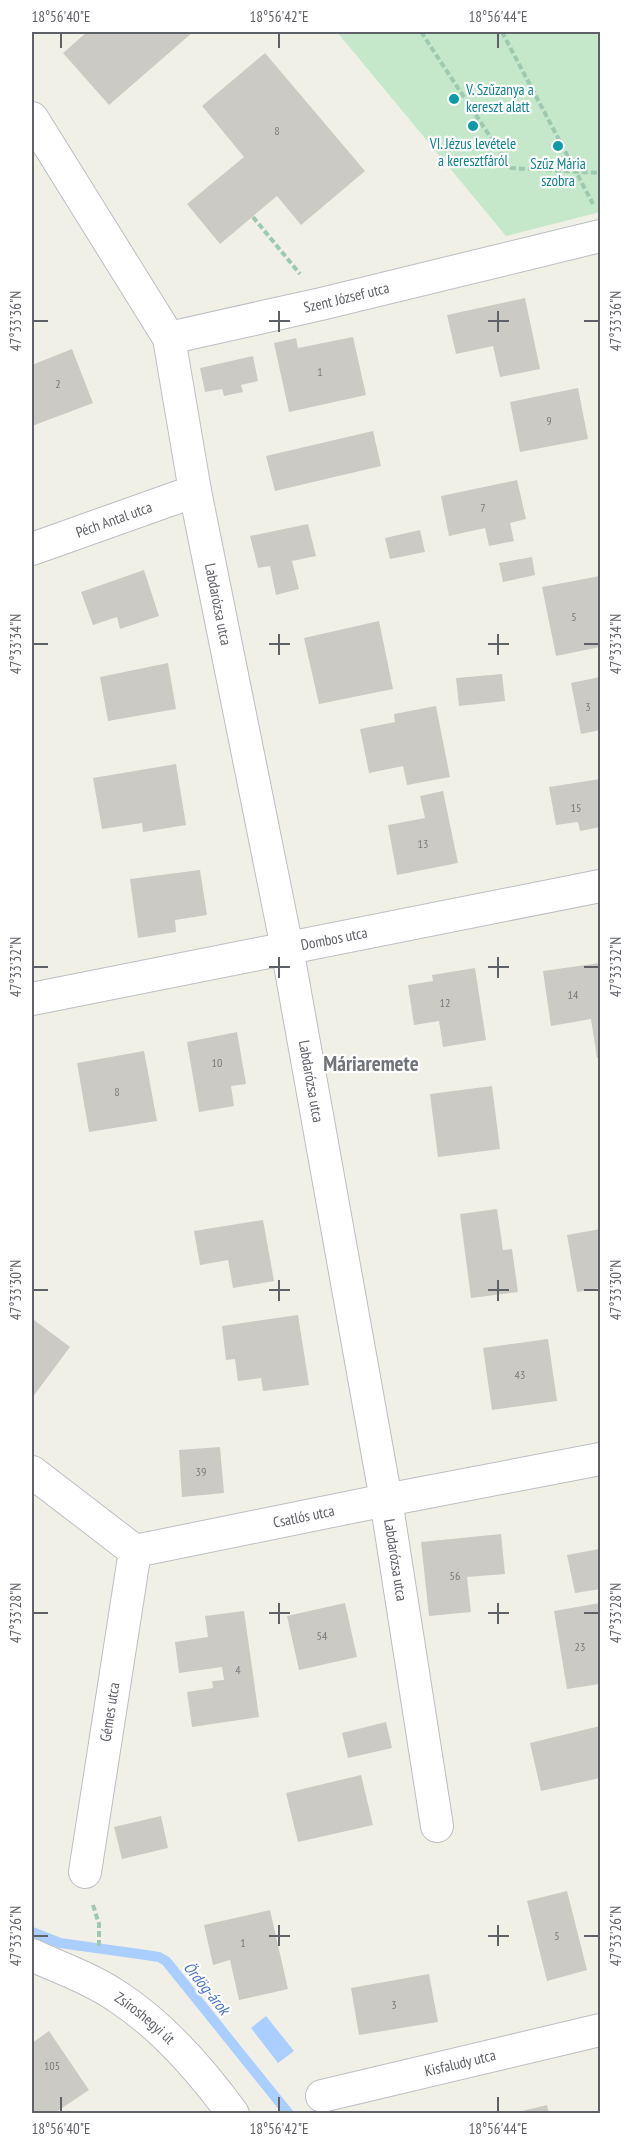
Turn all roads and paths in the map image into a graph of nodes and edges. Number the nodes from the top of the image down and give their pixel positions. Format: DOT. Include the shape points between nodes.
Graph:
graph roads {
  1 [pos="421,32"];
  2 [pos="502,32"];
  3 [pos="32,118"];
  4 [pos="576,172"];
  5 [pos="600,174"];
  6 [pos="254,217"];
  7 [pos="598,222"];
  8 [pos="321,304"];
  9 [pos="169,338"];
  10 [pos="195,491"];
  11 [pos="32,549"];
  12 [pos="600,886"];
  13 [pos="287,948"];
  14 [pos="32,999"];
  15 [pos="600,1459"];
  16 [pos="32,1472"];
  17 [pos="386,1500"];
  18 [pos="135,1551"];
  19 [pos="437,1826"];
  20 [pos="86,1872"];
  21 [pos="32,1955"];
  22 [pos="600,2030"];
  23 [pos="322,2097"];
  24 [pos="233,2114"];
  1 -- 4 [label="path" via="511,168"];
  2 -- 4 [label="path"];
  3 -- 9 [label="street"];
  4 -- 5 [label="path"];
  4 -- 7 [label="path"];
  6 -- 8 [label="path"];
  7 -- 8 [label="street, Szent József utca"];
  8 -- 9 [label="street, Szent József utca"];
  9 -- 10 [label="street, Labdarózsa utca"];
  10 -- 11 [label="street, Péch Antal utca"];
  10 -- 13 [label="street, Labdarózsa utca"];
  12 -- 13 [label="street, Dombos utca"];
  13 -- 14 [label="street, Dombos utca"];
  13 -- 17 [label="street, Labdarózsa utca"];
  15 -- 17 [label="street, Csatlós utca"];
  16 -- 18 [label="street"];
  17 -- 18 [label="street, Csatlós utca"];
  17 -- 19 [label="street, Labdarózsa utca"];
  18 -- 20 [label="street, Gémes utca"];
  21 -- 24 [label="street, Zsíroshegyi út" via="107,1990 140,2013 207,2078"];
  22 -- 23 [label="street, Kisfaludy utca"];
}
